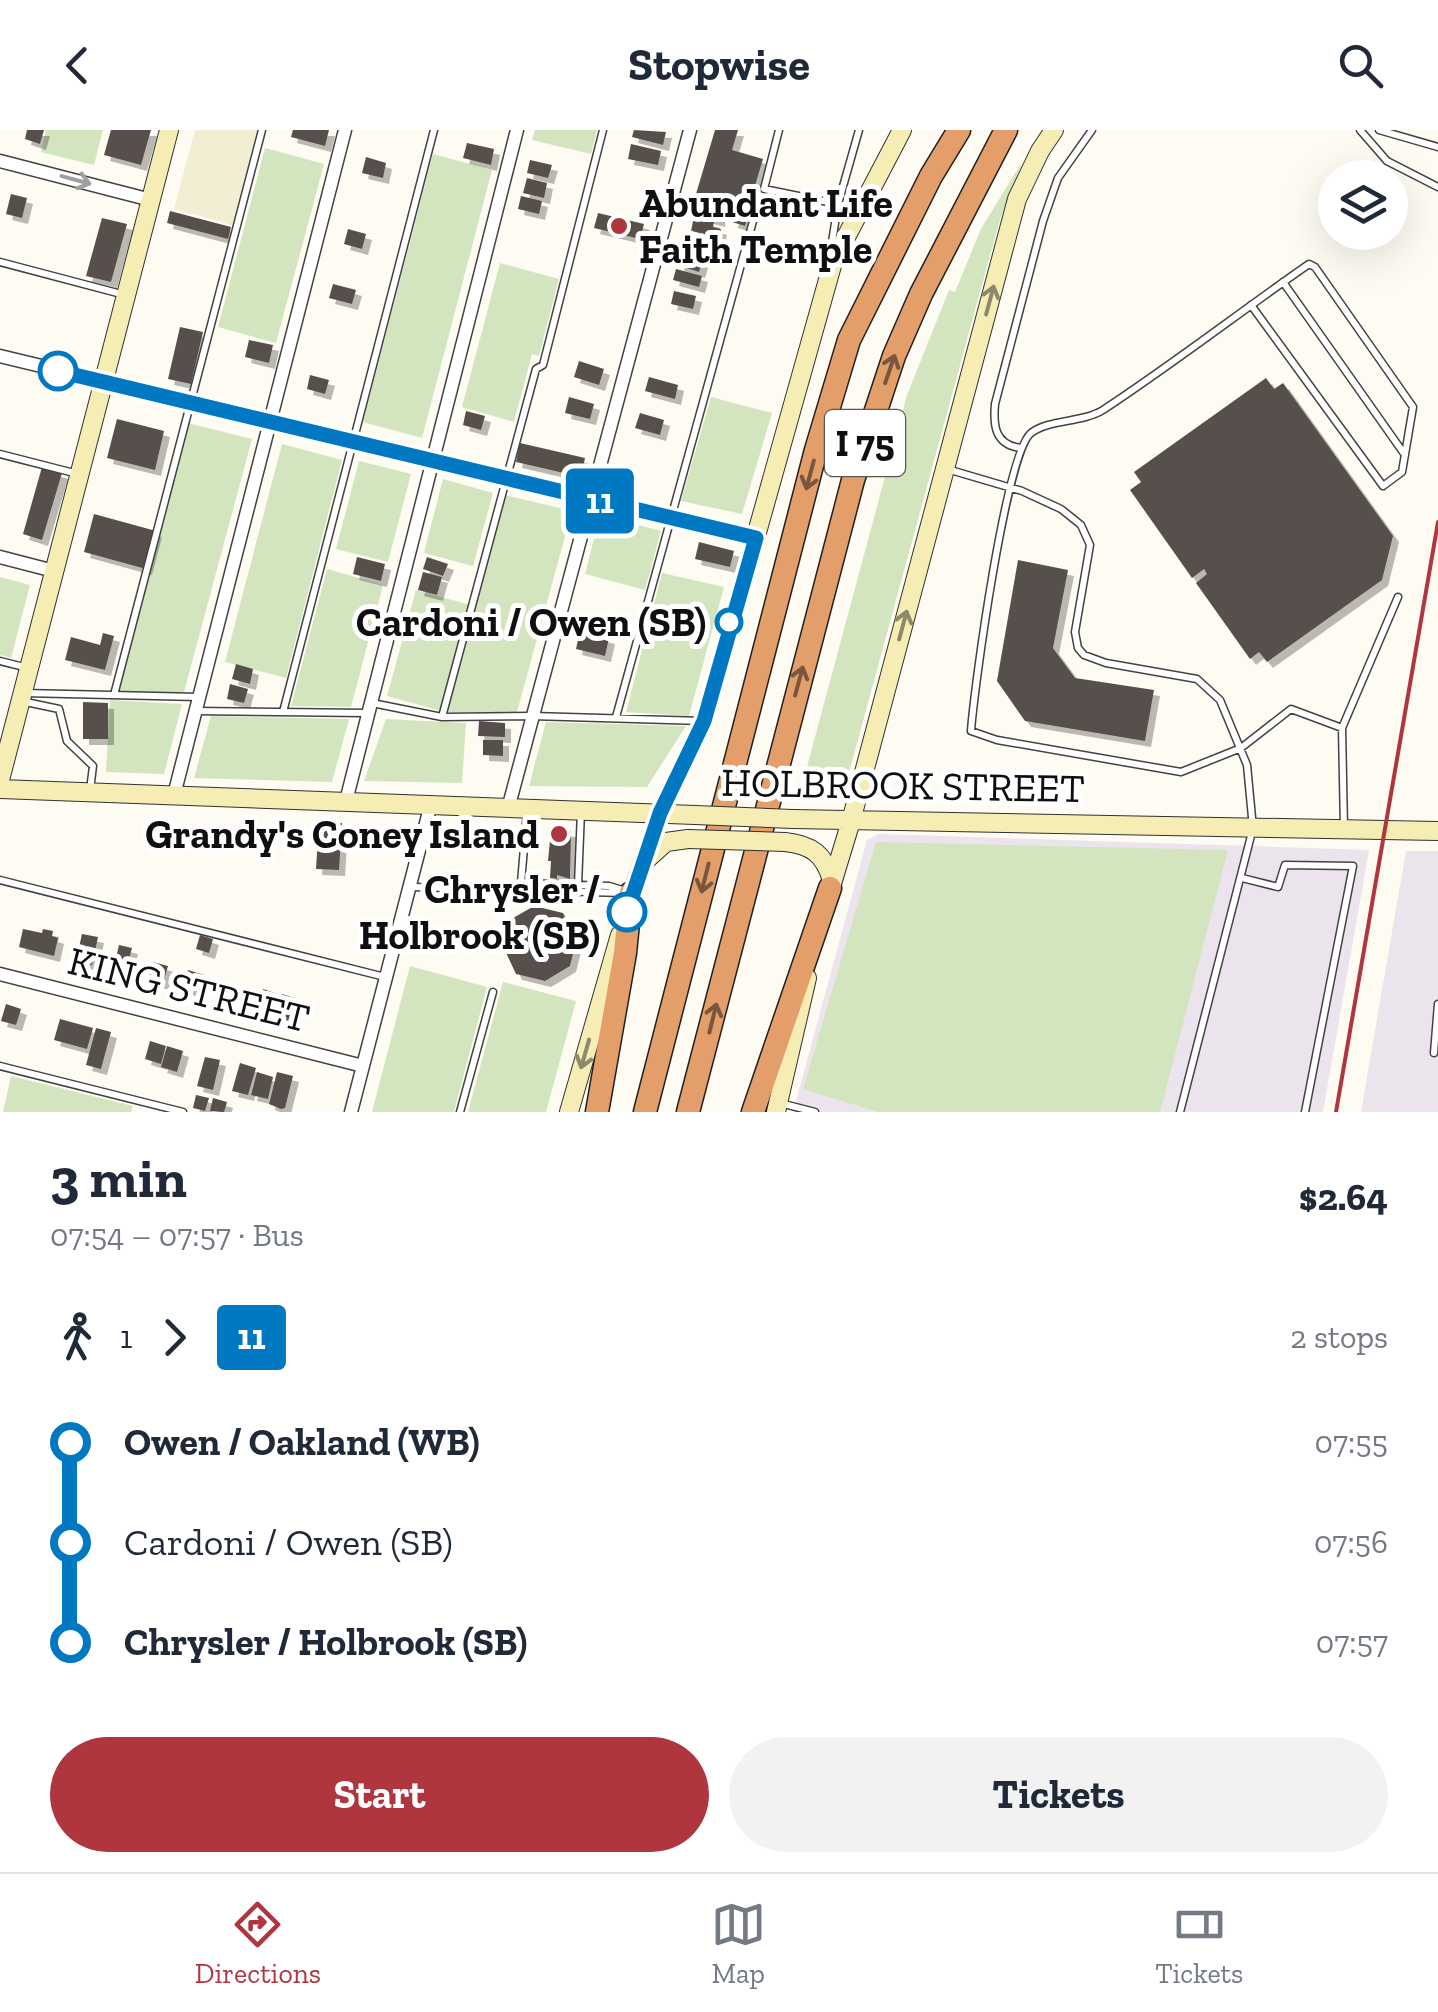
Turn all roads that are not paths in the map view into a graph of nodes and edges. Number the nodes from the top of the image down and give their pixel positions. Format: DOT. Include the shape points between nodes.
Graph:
graph roads {
  1 [pos="170,130"];
  2 [pos="262,130"];
  3 [pos="345,130"];
  4 [pos="434,130"];
  5 [pos="517,130"];
  6 [pos="603,130"];
  7 [pos="690,130"];
  8 [pos="778,130"];
  9 [pos="859,130"];
  10 [pos="902,130"];
  11 [pos="959,130"];
  12 [pos="1006,130"];
  13 [pos="1054,130"];
  14 [pos="1092,130"];
  15 [pos="1360,130"];
  16 [pos="1379,130"];
  17 [pos="1438,147"];
  18 [pos="0,161"];
  19 [pos="1438,187"];
  20 [pos="151,200"];
  21 [pos="838,204"];
  22 [pos="755,214"];
  23 [pos="0,262"];
  24 [pos="828,277"];
  25 [pos="1283,282"];
  26 [pos="126,295"];
  27 [pos="1251,305"];
  28 [pos="0,356"];
  29 [pos="103,383"];
  30 [pos="190,404"];
  31 [pos="269,422"];
  32 [pos="352,442"];
  33 [pos="1020,448"];
  34 [pos="0,454"];
  35 [pos="1405,455"];
  36 [pos="433,461"];
  37 [pos="945,468"];
  38 [pos="79,475"];
  39 [pos="505,478"];
  40 [pos="1010,488"];
  41 [pos="591,499"];
  42 [pos="670,517"];
  43 [pos="756,538"];
  44 [pos="0,556"];
  45 [pos="54,570"];
  46 [pos="1398,597"];
  47 [pos="0,662"];
  48 [pos="28,669"];
  49 [pos="114,695"];
  50 [pos="21,697"];
  51 [pos="197,704"];
  52 [pos="370,708"];
  53 [pos="283,712"];
  54 [pos="532,716"];
  55 [pos="442,717"];
  56 [pos="616,717"];
  57 [pos="704,721"];
  58 [pos="1342,728"];
  59 [pos="1241,748"];
  60 [pos="0,780"];
  61 [pos="0,789"];
  62 [pos="90,793"];
  63 [pos="174,795"];
  64 [pos="346,801"];
  65 [pos="431,804"];
  66 [pos="518,806"];
  67 [pos="581,809"];
  68 [pos="660,813"];
  69 [pos="851,821"];
  70 [pos="1253,828"];
  71 [pos="1344,830"];
  72 [pos="1438,831"];
  73 [pos="641,866"];
  74 [pos="1242,878"];
  75 [pos="0,880"];
  76 [pos="831,884"];
  77 [pos="578,885"];
  78 [pos="410,887"];
  79 [pos="632,890"];
  80 [pos="0,974"];
  81 [pos="386,977"];
  82 [pos="492,992"];
  83 [pos="1438,1004"];
  84 [pos="1434,1053"];
  85 [pos="0,1066"];
  86 [pos="363,1066"];
  87 [pos="778,1107"];
  88 [pos="183,1112"];
  89 [pos="352,1112"];
  90 [pos="460,1112"];
  91 [pos="569,1112"];
  92 [pos="597,1112"];
  93 [pos="646,1112"];
  94 [pos="688,1112"];
  95 [pos="753,1112"];
  96 [pos="814,1112"];
  97 [pos="1180,1112"];
  98 [pos="1305,1112"];
  1 -- 20 [label="street"];
  2 -- 30 [label="lane"];
  3 -- 31 [label="street"];
  4 -- 32 [label="lane"];
  5 -- 36 [label="street"];
  6 -- 39 [label="lane" via="543,365 536,369"];
  7 -- 41 [label="street"];
  8 -- 21 [label="lane" via="764,189"];
  9 -- 21 [label="lane"];
  10 -- 24 [label="street"];
  11 -- 93 [label="highway, I 75, one-way" via="849,340"];
  94 -- 12 [label="highway, I 75, one-way" via="853,480 921,294"];
  37 -- 13 [label="street, one-way" via="1017,200"];
  14 -- 33 [label="lane" via="1058,178 996,404 998,436"];
  15 -- 19 [label="lane" via="1387,161"];
  16 -- 17 [label="lane"];
  18 -- 20 [label="street, one-way"];
  20 -- 26 [label="street"];
  21 -- 24 [label="lane"];
  22 -- 42 [label="lane"];
  23 -- 26 [label="lane"];
  24 -- 43 [label="street"];
  25 -- 27 [label="lane"];
  25 -- 35 [label="lane"];
  25 -- 35 [label="lane" via="1309,264 1315,267 1414,407"];
  26 -- 29 [label="street"];
  27 -- 33 [label="lane" via="1098,413 1032,432"];
  27 -- 35 [label="lane" via="1383,486 1402,472"];
  28 -- 29 [label="street"];
  29 -- 30 [label="street"];
  29 -- 38 [label="street"];
  30 -- 31 [label="street"];
  30 -- 49 [label="lane"];
  31 -- 32 [label="street"];
  31 -- 51 [label="street"];
  32 -- 36 [label="street"];
  32 -- 53 [label="lane"];
  33 -- 40 [label="lane"];
  34 -- 38 [label="lane"];
  36 -- 39 [label="street"];
  36 -- 52 [label="street"];
  37 -- 40 [label="lane"];
  69 -- 37 [label="street, one-way"];
  38 -- 45 [label="street"];
  39 -- 41 [label="street"];
  39 -- 55 [label="lane"];
  40 -- 59 [label="lane" via="1061,509 1088,535 1074,640 1084,655 1197,679 1220,700"];
  40 -- 59 [label="lane" via="970,732 1181,772"];
  41 -- 42 [label="street"];
  41 -- 54 [label="street"];
  42 -- 43 [label="street"];
  42 -- 56 [label="lane"];
  43 -- 57 [label="street"];
  44 -- 45 [label="street"];
  45 -- 48 [label="street"];
  46 -- 58 [label="lane"];
  47 -- 48 [label="lane"];
  48 -- 50 [label="street"];
  49 -- 50 [label="lane"];
  49 -- 51 [label="lane"];
  50 -- 60 [label="street"];
  50 -- 62 [label="lane" via="59,709 68,741 92,766"];
  51 -- 53 [label="lane"];
  51 -- 63 [label="street"];
  52 -- 53 [label="lane"];
  52 -- 55 [label="lane"];
  52 -- 64 [label="street"];
  54 -- 55 [label="lane"];
  54 -- 56 [label="lane"];
  54 -- 66 [label="street"];
  56 -- 57 [label="lane"];
  57 -- 68 [label="street"];
  58 -- 59 [label="lane" via="1291,709"];
  58 -- 71 [label="lane"];
  59 -- 70 [label="lane"];
  61 -- 62 [label="street, HOLBROOK STREET"];
  62 -- 63 [label="street, HOLBROOK STREET"];
  63 -- 64 [label="street, HOLBROOK STREET"];
  64 -- 65 [label="street, HOLBROOK STREET"];
  65 -- 66 [label="street, HOLBROOK STREET"];
  65 -- 78 [label="street"];
  66 -- 67 [label="street, HOLBROOK STREET"];
  66 -- 77 [label="lane" via="521,883"];
  67 -- 68 [label="street, HOLBROOK STREET"];
  67 -- 77 [label="lane"];
  68 -- 69 [label="street, HOLBROOK STREET, bridge"];
  68 -- 73 [label="street"];
  69 -- 70 [label="street, HOLBROOK STREET"];
  69 -- 76 [label="street"];
  70 -- 71 [label="street, HOLBROOK STREET"];
  70 -- 74 [label="lane"];
  71 -- 72 [label="street, HOLBROOK STREET"];
  73 -- 76 [label="street, bridge" via="666,842 785,842 826,860"];
  73 -- 79 [label="street"];
  74 -- 97 [label="lane"];
  74 -- 98 [label="lane" via="1278,886 1285,864 1353,866"];
  75 -- 81 [label="lane"];
  76 -- 87 [label="street"];
  76 -- 95 [label="highway"];
  77 -- 79 [label="lane"];
  78 -- 79 [label="lane"];
  78 -- 81 [label="street"];
  79 -- 91 [label="street, one-way"];
  79 -- 92 [label="highway"];
  80 -- 86 [label="street, KING STREET"];
  81 -- 86 [label="street"];
  82 -- 90 [label="lane"];
  83 -- 84 [label="lane"];
  85 -- 88 [label="lane"];
  86 -- 89 [label="street"];
  87 -- 96 [label="lane"];
}
